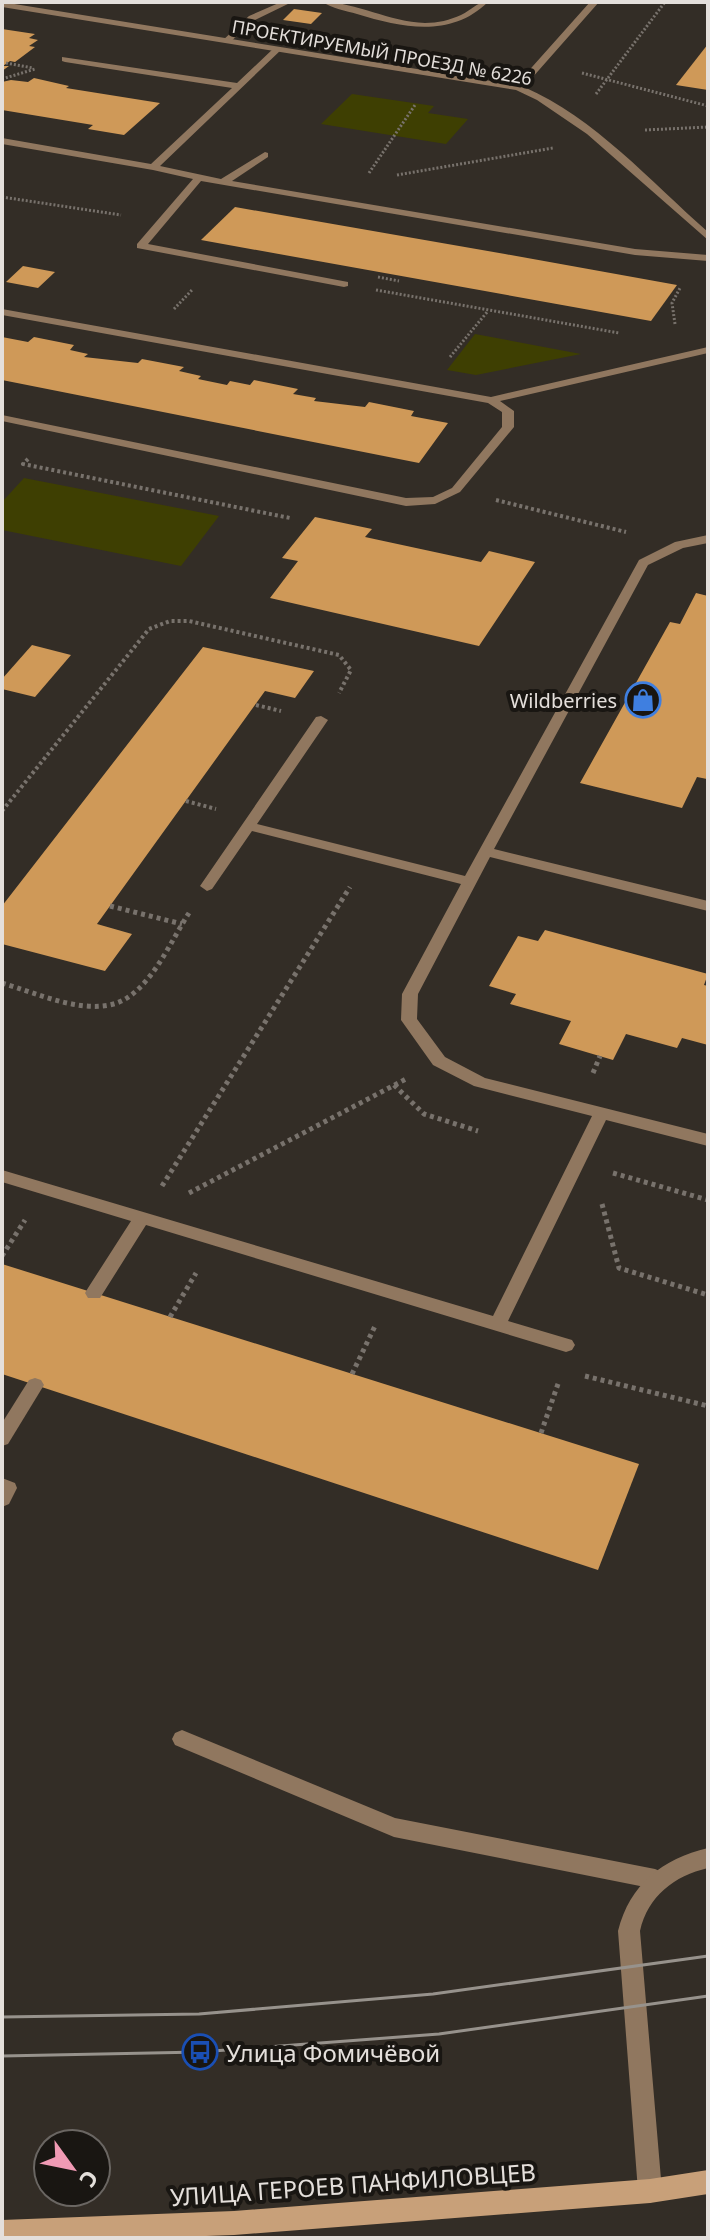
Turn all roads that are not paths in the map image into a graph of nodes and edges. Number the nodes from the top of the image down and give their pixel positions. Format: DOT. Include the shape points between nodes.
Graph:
graph roads {
  1 [pos="288,2"];
  2 [pos="326,2"];
  3 [pos="484,2"];
  4 [pos="595,2"];
  5 [pos="2,4"];
  6 [pos="226,41"];
  7 [pos="278,49"];
  8 [pos="65,59"];
  9 [pos="238,86"];
  10 [pos="518,88"];
  11 [pos="2,141"];
  12 [pos="265,155"];
  13 [pos="153,167"];
  14 [pos="199,178"];
  15 [pos="223,182"];
  16 [pos="708,237"];
  17 [pos="708,258"];
  18 [pos="344,284"];
  19 [pos="2,312"];
  20 [pos="708,350"];
  21 [pos="491,400"];
  22 [pos="2,418"];
  23 [pos="708,539"];
  24 [pos="321,720"];
  25 [pos="248,826"];
  26 [pos="485,851"];
  27 [pos="468,881"];
  28 [pos="207,886"];
  29 [pos="708,906"];
  30 [pos="601,1113"];
  31 [pos="708,1140"];
  32 [pos="2,1176"];
  33 [pos="142,1218"];
  34 [pos="94,1293"];
  35 [pos="498,1324"];
  36 [pos="566,1345"];
  37 [pos="35,1385"];
  38 [pos="2,1439"];
  39 [pos="2,1486"];
  40 [pos="2,1499"];
  41 [pos="182,1739"];
  42 [pos="708,1858"];
  43 [pos="655,1879"];
  44 [pos="708,2182"];
  45 [pos="650,2191"];
  46 [pos="2,2232"];
  1 -- 6 [label="street" via="252,18"];
  2 -- 3 [label="street" via="435,26 464,20"];
  4 -- 10 [label="street"];
  5 -- 6 [label="street, ПРОЕКТИРУЕМЫЙ ПРОЕЗД № 6226"];
  6 -- 7 [label="street, ПРОЕКТИРУЕМЫЙ ПРОЕЗД № 6226"];
  7 -- 9 [label="street"];
  7 -- 10 [label="street, ПРОЕКТИРУЕМЫЙ ПРОЕЗД № 6226"];
  8 -- 9 [label="street"];
  9 -- 13 [label="street"];
  10 -- 16 [label="street, ПРОЕКТИРУЕМЫЙ ПРОЕЗД № 6226" via="535,93 571,120"];
  11 -- 13 [label="street"];
  12 -- 15 [label="street"];
  13 -- 14 [label="street"];
  14 -- 15 [label="street"];
  14 -- 18 [label="street" via="141,246"];
  15 -- 17 [label="street" via="658,255"];
  19 -- 21 [label="street"];
  20 -- 21 [label="street"];
  21 -- 22 [label="street" via="508,411 508,427 456,490 435,500 406,502"];
  23 -- 26 [label="street" via="679,545 643,563"];
  24 -- 25 [label="street"];
  25 -- 27 [label="street"];
  25 -- 28 [label="street"];
  26 -- 27 [label="street"];
  26 -- 29 [label="street"];
  27 -- 30 [label="street" via="410,994 409,1020 439,1061 480,1082"];
  30 -- 31 [label="street"];
  30 -- 35 [label="street"];
  32 -- 33 [label="street"];
  33 -- 34 [label="street"];
  33 -- 35 [label="street"];
  35 -- 36 [label="street"];
  37 -- 38 [label="street"];
  39 -- 40 [label="street" via="8,1488"];
  41 -- 43 [label="street" via="394,1827"];
  42 -- 43 [label="street" via="686,1862"];
  43 -- 45 [label="street" via="629,1930"];
  44 -- 45 [label="main road, УЛИЦА ГЕРОЕВ ПАНФИЛОВЦЕВ"];
  45 -- 46 [label="main road, УЛИЦА ГЕРОЕВ ПАНФИЛОВЦЕВ" via="234,2223"];
}
